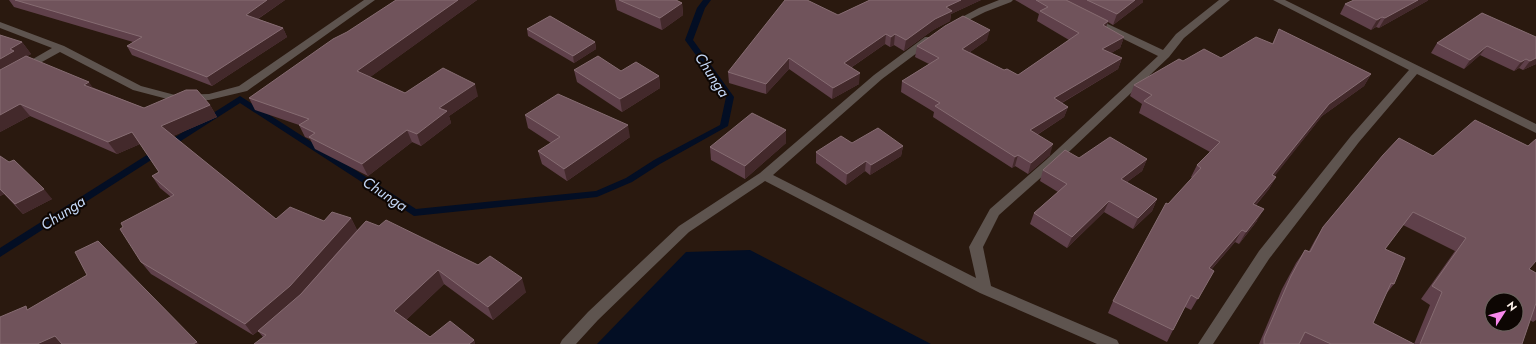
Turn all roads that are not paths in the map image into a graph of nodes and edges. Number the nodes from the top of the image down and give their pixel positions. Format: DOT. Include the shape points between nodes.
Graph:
graph roads {
  1 [pos="370,0"];
  2 [pos="1008,0"];
  3 [pos="1225,0"];
  4 [pos="1278,0"];
  5 [pos="1086,17"];
  6 [pos="0,25"];
  7 [pos="60,48"];
  8 [pos="1165,55"];
  9 [pos="1416,69"];
  10 [pos="0,82"];
  11 [pos="1536,129"];
  12 [pos="764,176"];
  13 [pos="985,288"];
  14 [pos="567,344"];
  15 [pos="1112,344"];
  16 [pos="1205,344"];
  1 -- 7 [label="street" via="243,89 209,97 175,98 137,88"];
  2 -- 12 [label="street" via="941,31 878,77"];
  3 -- 8 [label="street" via="1180,36"];
  4 -- 9 [label="street"];
  5 -- 8 [label="street"];
  6 -- 7 [label="street"];
  7 -- 10 [label="street"];
  8 -- 13 [label="street" via="994,212 976,247"];
  9 -- 11 [label="street"];
  9 -- 16 [label="street" via="1355,139 1264,255"];
  12 -- 13 [label="street"];
  12 -- 14 [label="street" via="684,229"];
  13 -- 15 [label="street"];
}
